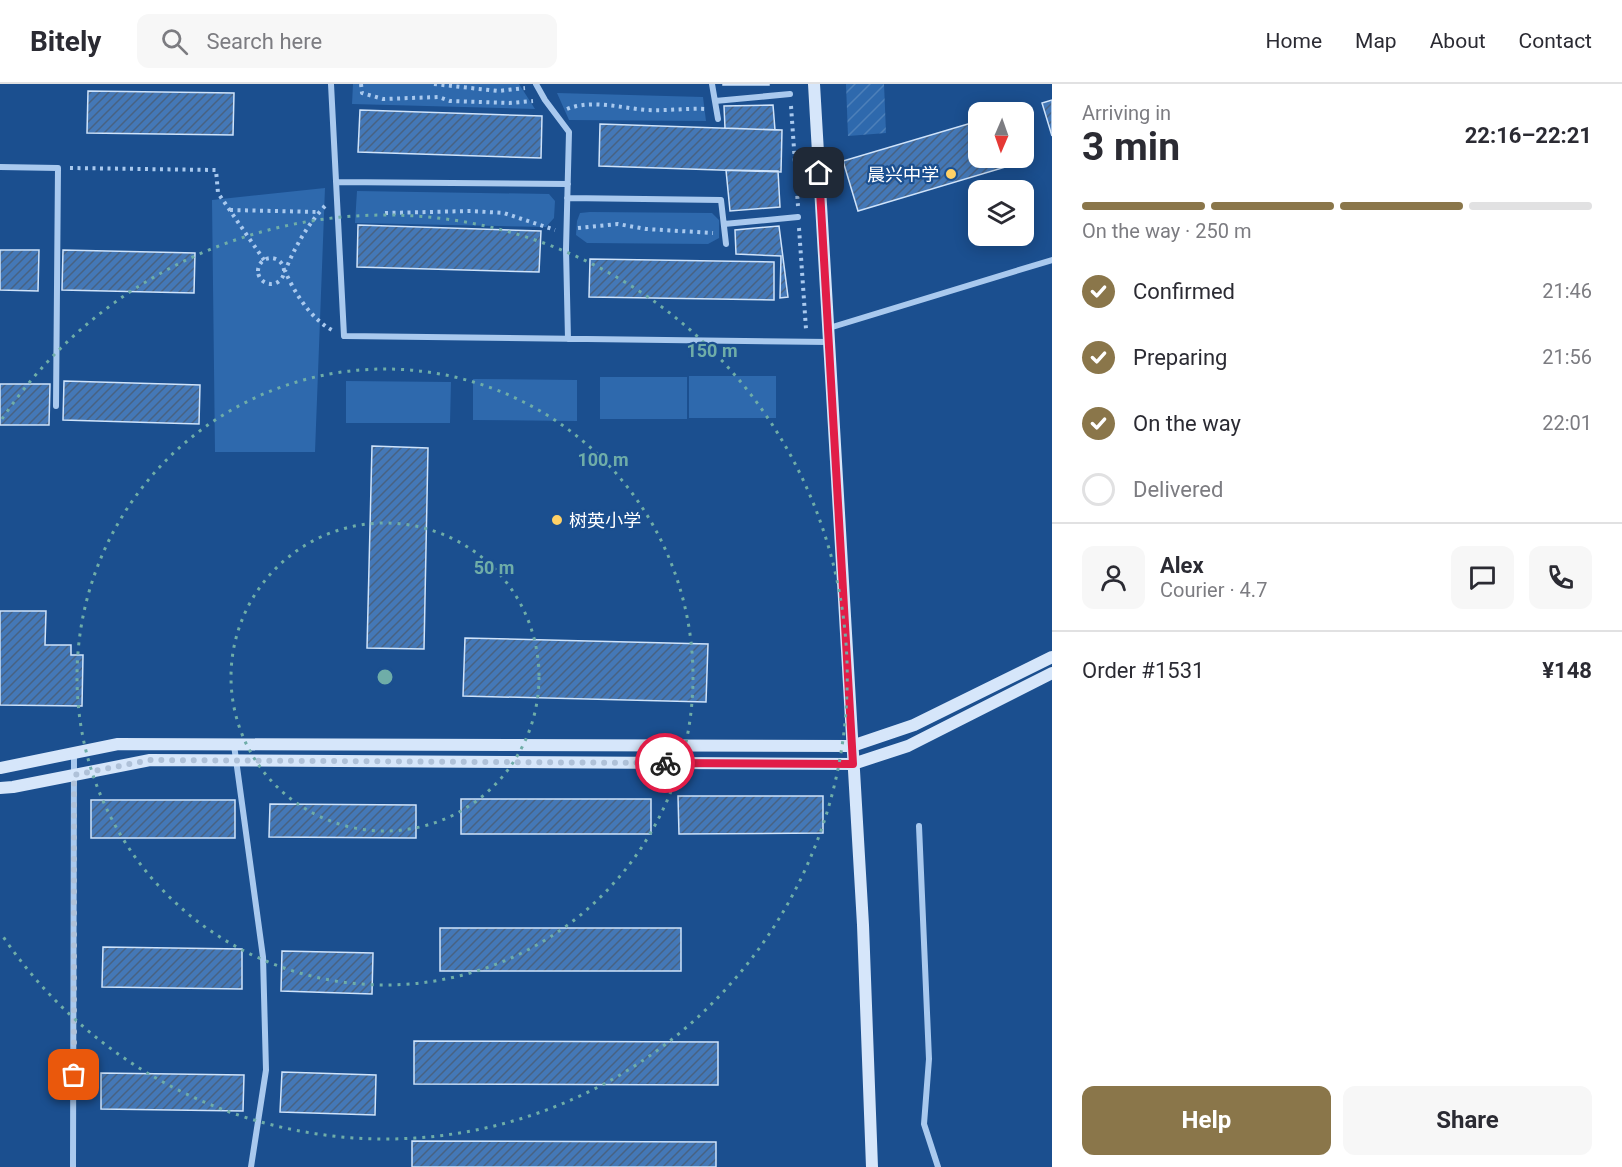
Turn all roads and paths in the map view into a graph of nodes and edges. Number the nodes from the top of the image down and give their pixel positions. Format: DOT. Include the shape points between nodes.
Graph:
graph roads {
  1 [pos="330,84"];
  2 [pos="361,84"];
  3 [pos="435,84"];
  4 [pos="712,84"];
  5 [pos="814,84"];
  6 [pos="536,86"];
  7 [pos="790,94"];
  8 [pos="545,100"];
  9 [pos="715,101"];
  10 [pos="716,109"];
  11 [pos="555,113"];
  12 [pos="718,119"];
  13 [pos="0,167"];
  14 [pos="58,168"];
  15 [pos="336,182"];
  16 [pos="568,184"];
  17 [pos="336,194"];
  18 [pos="567,198"];
  19 [pos="230,210"];
  20 [pos="319,212"];
  21 [pos="798,217"];
  22 [pos="724,224"];
  23 [pos="726,244"];
  24 [pos="264,260"];
  25 [pos="1052,260"];
  26 [pos="285,271"];
  27 [pos="828,328"];
  28 [pos="344,336"];
  29 [pos="568,339"];
  30 [pos="829,342"];
  31 [pos="56,406"];
  32 [pos="1052,657"];
  33 [pos="1052,673"];
  34 [pos="234,744"];
  35 [pos="852,746"];
  36 [pos="74,753"];
  37 [pos="236,761"];
  38 [pos="853,764"];
  39 [pos="0,768"];
  40 [pos="74,775"];
  41 [pos="0,788"];
  42 [pos="919,826"];
  43 [pos="73,1167"];
  44 [pos="251,1167"];
  45 [pos="872,1167"];
  46 [pos="938,1167"];
  1 -- 15 [label="street"];
  2 -- 8 [label="path" via="362,93 383,99 439,96 450,101 474,102"];
  3 -- 6 [label="path" via="498,91"];
  4 -- 9 [label="street"];
  5 -- 27 [label="street"];
  6 -- 8 [label="street"];
  7 -- 9 [label="street"];
  8 -- 11 [label="street"];
  9 -- 10 [label="street"];
  10 -- 11 [label="path" via="646,110 580,104"];
  10 -- 12 [label="street"];
  11 -- 16 [label="street" via="569,132"];
  13 -- 14 [label="street"];
  14 -- 19 [label="path" via="216,170 218,193"];
  14 -- 31 [label="street"];
  15 -- 16 [label="street"];
  15 -- 17 [label="street"];
  16 -- 18 [label="street"];
  17 -- 20 [label="path"];
  17 -- 28 [label="street"];
  18 -- 22 [label="street" via="721,200"];
  18 -- 29 [label="street"];
  19 -- 20 [label="path"];
  19 -- 24 [label="path"];
  20 -- 26 [label="path"];
  21 -- 22 [label="street"];
  22 -- 23 [label="street"];
  24 -- 26 [label="path" via="279,261"];
  24 -- 26 [label="path" via="258,273 262,281 270,285 279,282"];
  25 -- 27 [label="street"];
  26 -- 28 [label="path" via="304,303 326,327"];
  27 -- 30 [label="street"];
  28 -- 29 [label="street"];
  29 -- 30 [label="street"];
  30 -- 35 [label="street"];
  32 -- 35 [label="street" via="914,725"];
  33 -- 38 [label="street" via="908,746"];
  34 -- 35 [label="street"];
  34 -- 36 [label="street" via="118,744"];
  34 -- 37 [label="street"];
  35 -- 38 [label="street"];
  36 -- 39 [label="street"];
  36 -- 40 [label="street"];
  37 -- 38 [label="street"];
  37 -- 40 [label="street" via="150,760"];
  37 -- 44 [label="street" via="263,957 266,1070"];
  38 -- 45 [label="street"];
  40 -- 41 [label="street"];
  40 -- 43 [label="street"];
  42 -- 46 [label="street" via="928,1059 924,1124"];
}
